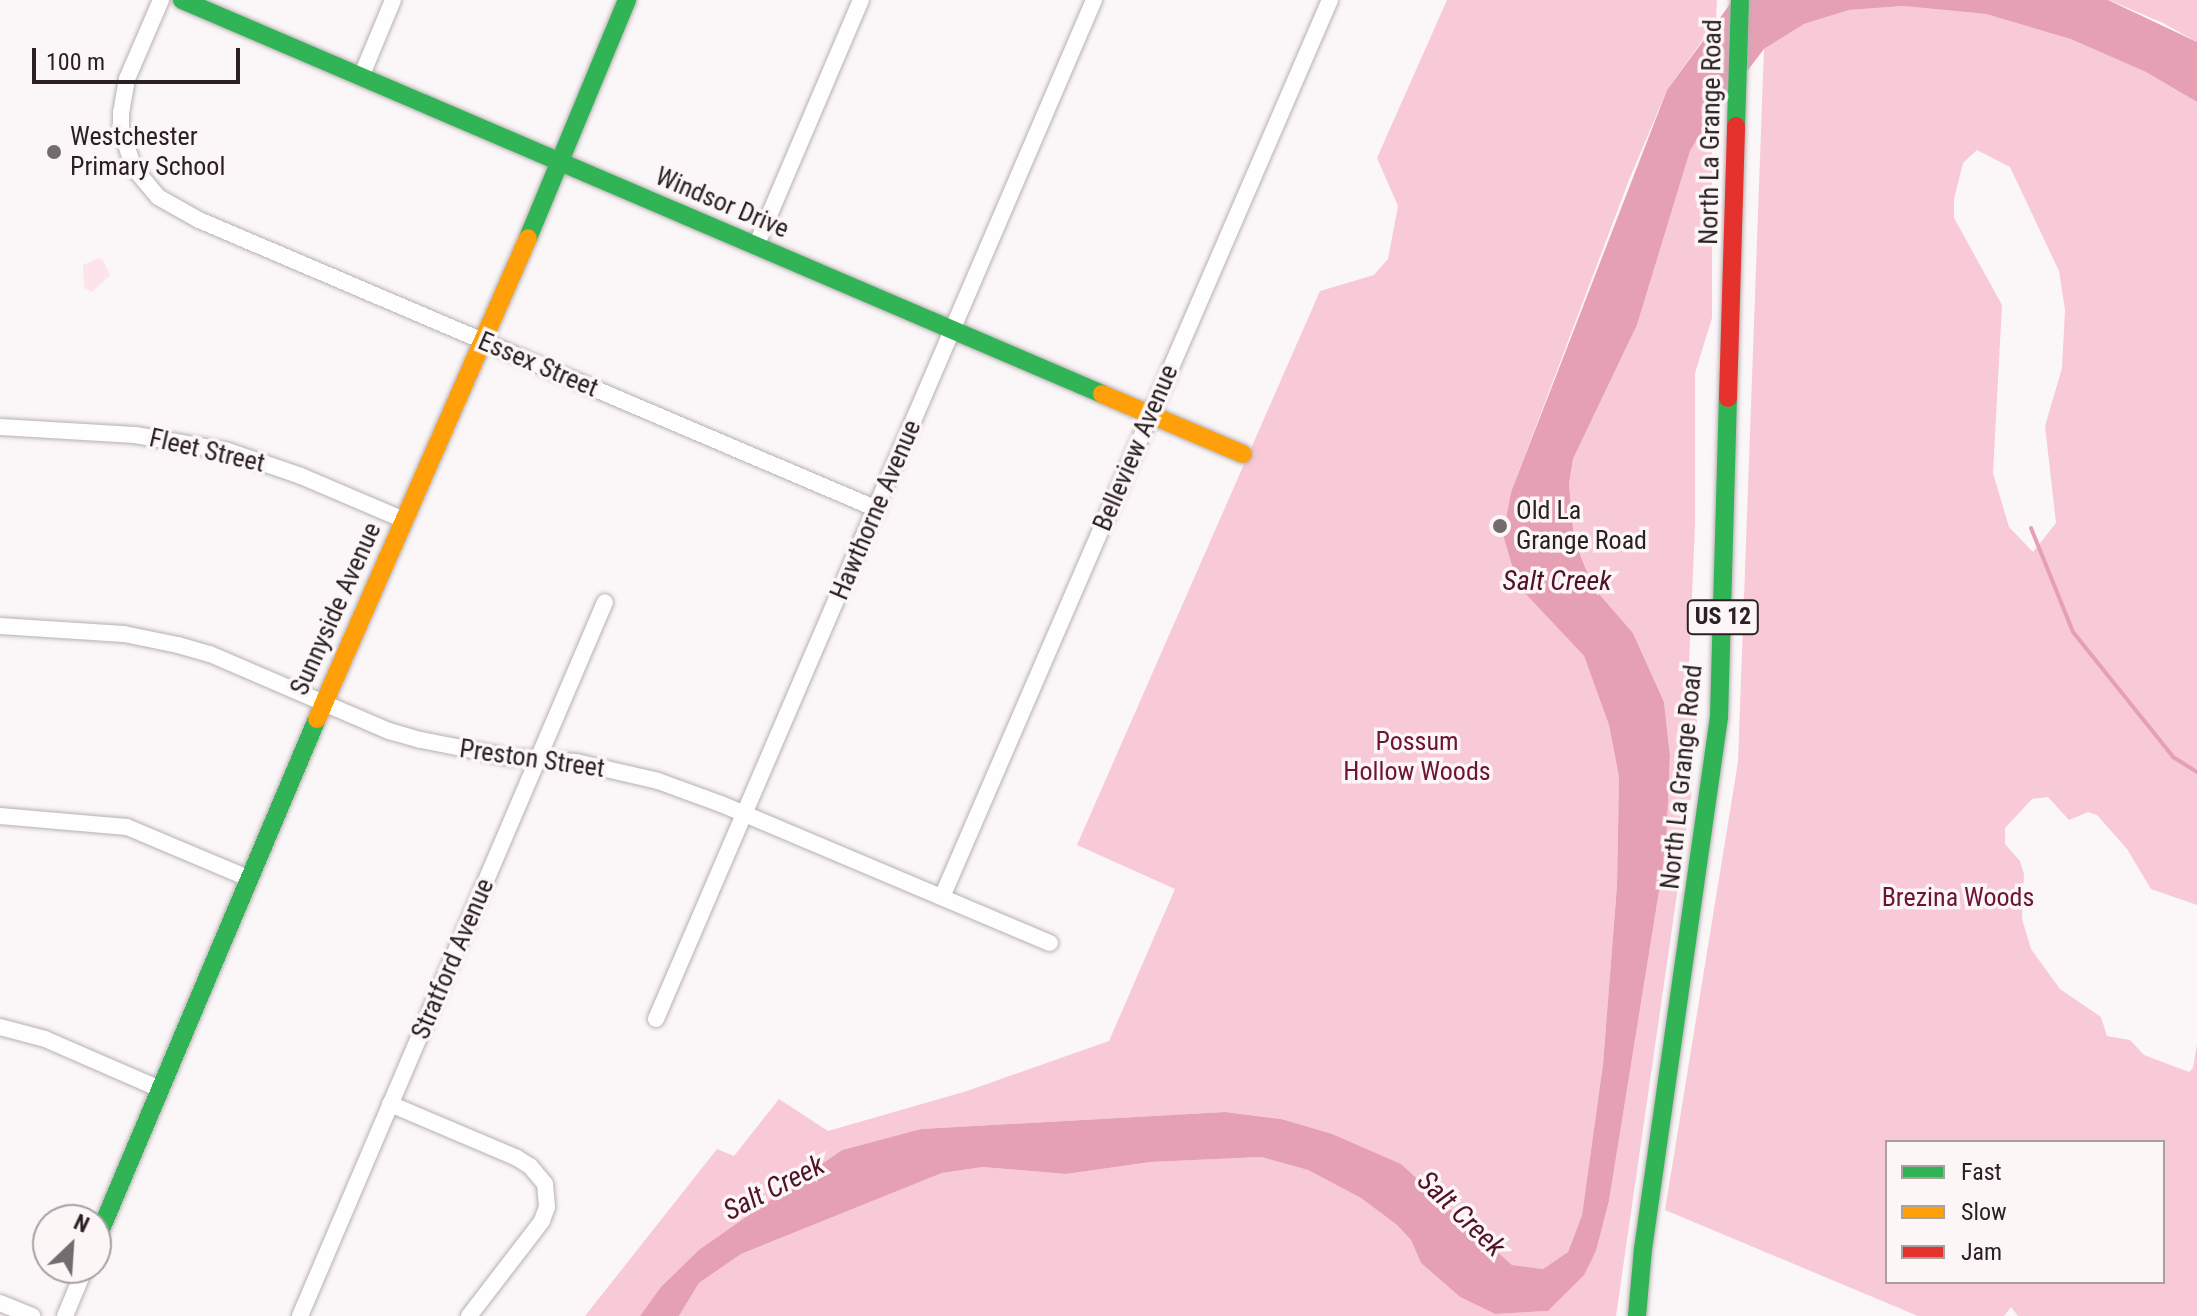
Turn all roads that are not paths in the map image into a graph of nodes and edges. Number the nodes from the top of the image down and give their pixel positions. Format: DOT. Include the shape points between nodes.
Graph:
graph roads {
  1 [pos="161,0"];
  2 [pos="182,0"];
  3 [pos="393,0"];
  4 [pos="627,0"];
  5 [pos="861,0"];
  6 [pos="1094,0"];
  7 [pos="1330,0"];
  8 [pos="1740,0"];
  9 [pos="361,77"];
  10 [pos="559,161"];
  11 [pos="756,246"];
  12 [pos="953,330"];
  13 [pos="485,342"];
  14 [pos="1151,415"];
  15 [pos="0,427"];
  16 [pos="1243,454"];
  17 [pos="877,509"];
  18 [pos="404,520"];
  19 [pos="605,602"];
  20 [pos="0,626"];
  21 [pos="323,703"];
  22 [pos="538,758"];
  23 [pos="744,813"];
  24 [pos="0,816"];
  25 [pos="248,878"];
  26 [pos="942,897"];
  27 [pos="1050,943"];
  28 [pos="656,1019"];
  29 [pos="0,1027"];
  30 [pos="160,1089"];
  31 [pos="390,1104"];
  32 [pos="112,1204"];
  33 [pos="78,1284"];
  34 [pos="0,1303"];
  35 [pos="32,1316"];
  36 [pos="65,1316"];
  37 [pos="300,1316"];
  38 [pos="469,1316"];
  39 [pos="1637,1316"];
  1 -- 13 [label="street, Essex Street" via="127,79 121,129 133,167 146,186 199,220"];
  2 -- 9 [label="street, Windsor Drive"];
  3 -- 9 [label="street"];
  4 -- 10 [label="street, Sunnyside Avenue"];
  5 -- 11 [label="street"];
  6 -- 12 [label="street, Hawthorne Avenue"];
  7 -- 14 [label="street, Belleview Avenue"];
  8 -- 39 [label="street, North La Grange Road / US 12" via="1719,717"];
  9 -- 10 [label="street, Windsor Drive"];
  10 -- 11 [label="street, Windsor Drive"];
  10 -- 13 [label="street, Sunnyside Avenue"];
  11 -- 12 [label="street, Windsor Drive"];
  12 -- 14 [label="street, Windsor Drive"];
  12 -- 17 [label="street, Hawthorne Avenue"];
  13 -- 17 [label="street, Essex Street"];
  13 -- 18 [label="street, Sunnyside Avenue"];
  14 -- 16 [label="street, Windsor Drive"];
  14 -- 26 [label="street, Belleview Avenue"];
  15 -- 18 [label="street, Fleet Street" via="135,435 228,451"];
  17 -- 23 [label="street, Hawthorne Avenue"];
  18 -- 21 [label="street, Sunnyside Avenue"];
  19 -- 22 [label="street, Stratford Avenue"];
  20 -- 21 [label="street, Preston Street" via="124,634 178,645"];
  21 -- 22 [label="street, Preston Street" via="421,740"];
  21 -- 25 [label="street, Sunnyside Avenue"];
  22 -- 23 [label="street, Preston Street" via="632,774"];
  22 -- 31 [label="street, Stratford Avenue"];
  23 -- 26 [label="street, Preston Street"];
  23 -- 28 [label="street, Hawthorne Avenue"];
  24 -- 25 [label="street" via="127,827"];
  25 -- 30 [label="street, Sunnyside Avenue"];
  26 -- 27 [label="street, Preston Street"];
  29 -- 30 [label="street" via="45,1039"];
  30 -- 32 [label="street, Sunnyside Avenue"];
  31 -- 37 [label="street, Stratford Avenue"];
  31 -- 38 [label="street" via="517,1158 545,1184 542,1221"];
  33 -- 36 [label="street"];
  34 -- 35 [label="street"];
}
